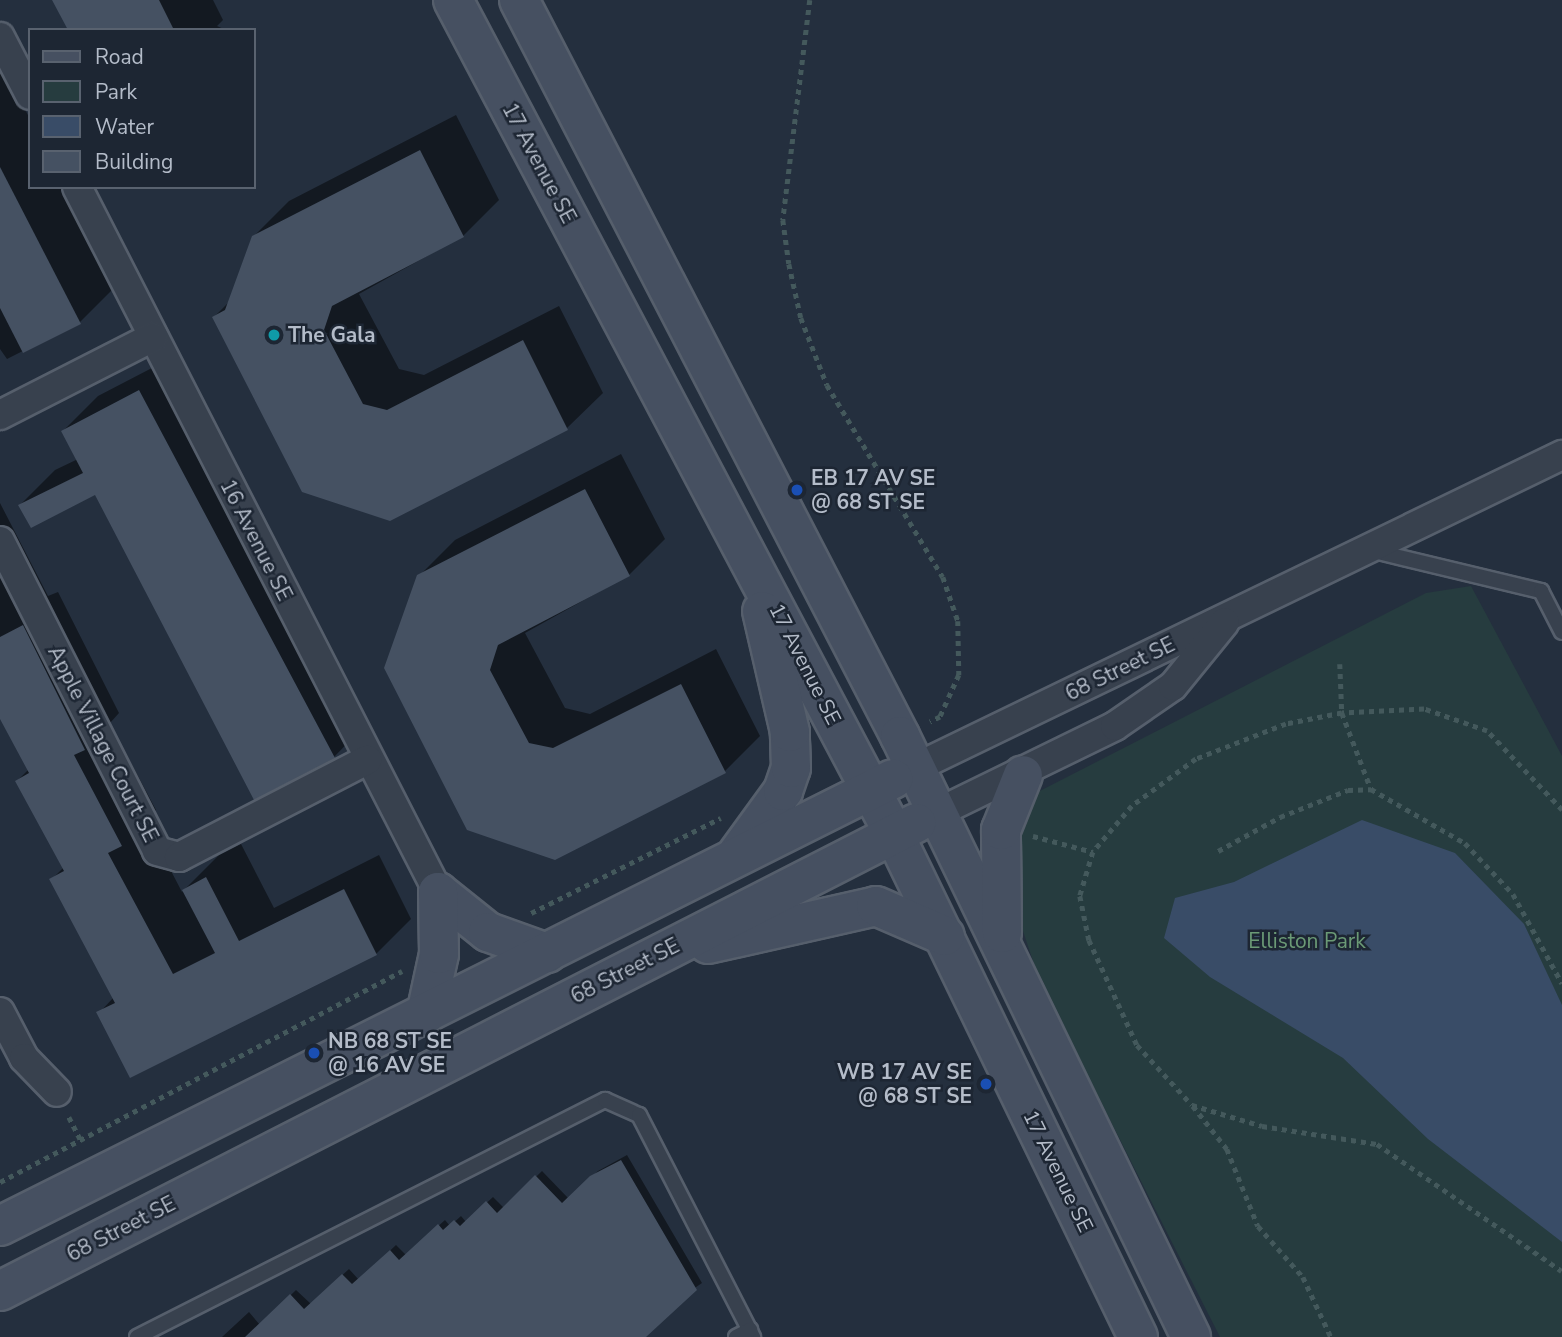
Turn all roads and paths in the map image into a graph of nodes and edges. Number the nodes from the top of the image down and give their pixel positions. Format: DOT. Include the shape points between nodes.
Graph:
graph roads {
  1 [pos="453,0"];
  2 [pos="519,0"];
  3 [pos="810,0"];
  4 [pos="0,37"];
  5 [pos="28,91"];
  6 [pos="78,189"];
  7 [pos="153,337"];
  8 [pos="0,415"];
  9 [pos="1562,455"];
  10 [pos="0,541"];
  11 [pos="1374,551"];
  12 [pos="748,555"];
  13 [pos="1227,620"];
  14 [pos="1562,632"];
  15 [pos="1339,664"];
  16 [pos="1342,712"];
  17 [pos="940,717"];
  18 [pos="367,760"];
  19 [pos="915,768"];
  20 [pos="1023,775"];
  21 [pos="1371,789"];
  22 [pos="870,790"];
  23 [pos="1562,810"];
  24 [pos="937,813"];
  25 [pos="725,816"];
  26 [pos="1019,833"];
  27 [pos="894,834"];
  28 [pos="1218,851"];
  29 [pos="1093,852"];
  30 [pos="733,861"];
  31 [pos="438,892"];
  32 [pos="526,916"];
  33 [pos="945,936"];
  34 [pos="547,953"];
  35 [pos="651,958"];
  36 [pos="1008,965"];
  37 [pos="405,970"];
  38 [pos="1562,983"];
  39 [pos="0,1012"];
  40 [pos="426,1014"];
  41 [pos="57,1092"];
  42 [pos="1192,1105"];
  43 [pos="0,1182"];
  44 [pos="0,1227"];
  45 [pos="1562,1271"];
  46 [pos="0,1292"];
  47 [pos="746,1335"];
  48 [pos="137,1337"];
  49 [pos="1138,1337"];
  50 [pos="1191,1337"];
  51 [pos="1331,1337"];
  1 -- 12 [label="main road, 17 Avenue SE"];
  2 -- 19 [label="main road"];
  3 -- 17 [label="path" via="783,220 789,264 801,318 827,385 943,577 954,610 959,675"];
  4 -- 5 [label="street"];
  6 -- 7 [label="street, 16 Avenue SE"];
  7 -- 8 [label="street"];
  7 -- 18 [label="street, 16 Avenue SE"];
  9 -- 11 [label="street, 68 Street SE"];
  10 -- 18 [label="street, Apple Village Court SE" via="157,851 179,857"];
  11 -- 13 [label="street, 68 Street SE"];
  11 -- 14 [label="lane" via="1541,591"];
  12 -- 22 [label="main road, 17 Avenue SE"];
  12 -- 30 [label="main road" via="790,732 791,768 783,791"];
  13 -- 19 [label="street, 68 Street SE"];
  13 -- 20 [label="street, 68 Street SE" via="1173,686"];
  15 -- 16 [label="path"];
  16 -- 21 [label="path"];
  16 -- 23 [label="path" via="1424,709 1487,731"];
  16 -- 29 [label="path" via="1286,724 1196,760 1132,806"];
  18 -- 31 [label="street, 16 Avenue SE"];
  19 -- 22 [label="main road, 68 Street SE"];
  19 -- 24 [label="main road"];
  20 -- 24 [label="street, 68 Street SE"];
  20 -- 36 [label="main road" via="1006,809 998,858 998,913"];
  21 -- 28 [label="path" via="1348,790 1280,817"];
  21 -- 38 [label="path" via="1465,844 1513,894"];
  22 -- 27 [label="main road, 17 Avenue SE"];
  22 -- 30 [label="main road, 68 Street SE"];
  24 -- 27 [label="main road, 68 Street SE"];
  24 -- 36 [label="main road"];
  25 -- 32 [label="path"];
  26 -- 29 [label="path"];
  27 -- 33 [label="main road, 17 Avenue SE"];
  27 -- 35 [label="main road, 68 Street SE"];
  29 -- 42 [label="path" via="1080,896 1090,940 1137,1045"];
  30 -- 34 [label="main road, 68 Street SE"];
  31 -- 34 [label="main road" via="488,932"];
  31 -- 40 [label="main road" via="439,954"];
  33 -- 35 [label="main road" via="876,906"];
  33 -- 49 [label="main road, 17 Avenue SE"];
  34 -- 40 [label="main road, 68 Street SE"];
  35 -- 46 [label="main road, 68 Street SE"];
  36 -- 50 [label="main road"];
  37 -- 43 [label="path"];
  39 -- 41 [label="street" via="24,1058"];
  40 -- 44 [label="main road, 68 Street SE"];
  42 -- 45 [label="path" via="1262,1126 1377,1144"];
  42 -- 51 [label="path" via="1227,1149 1258,1226 1303,1277"];
  47 -- 48 [label="lane" via="639,1115 605,1100"];
}
